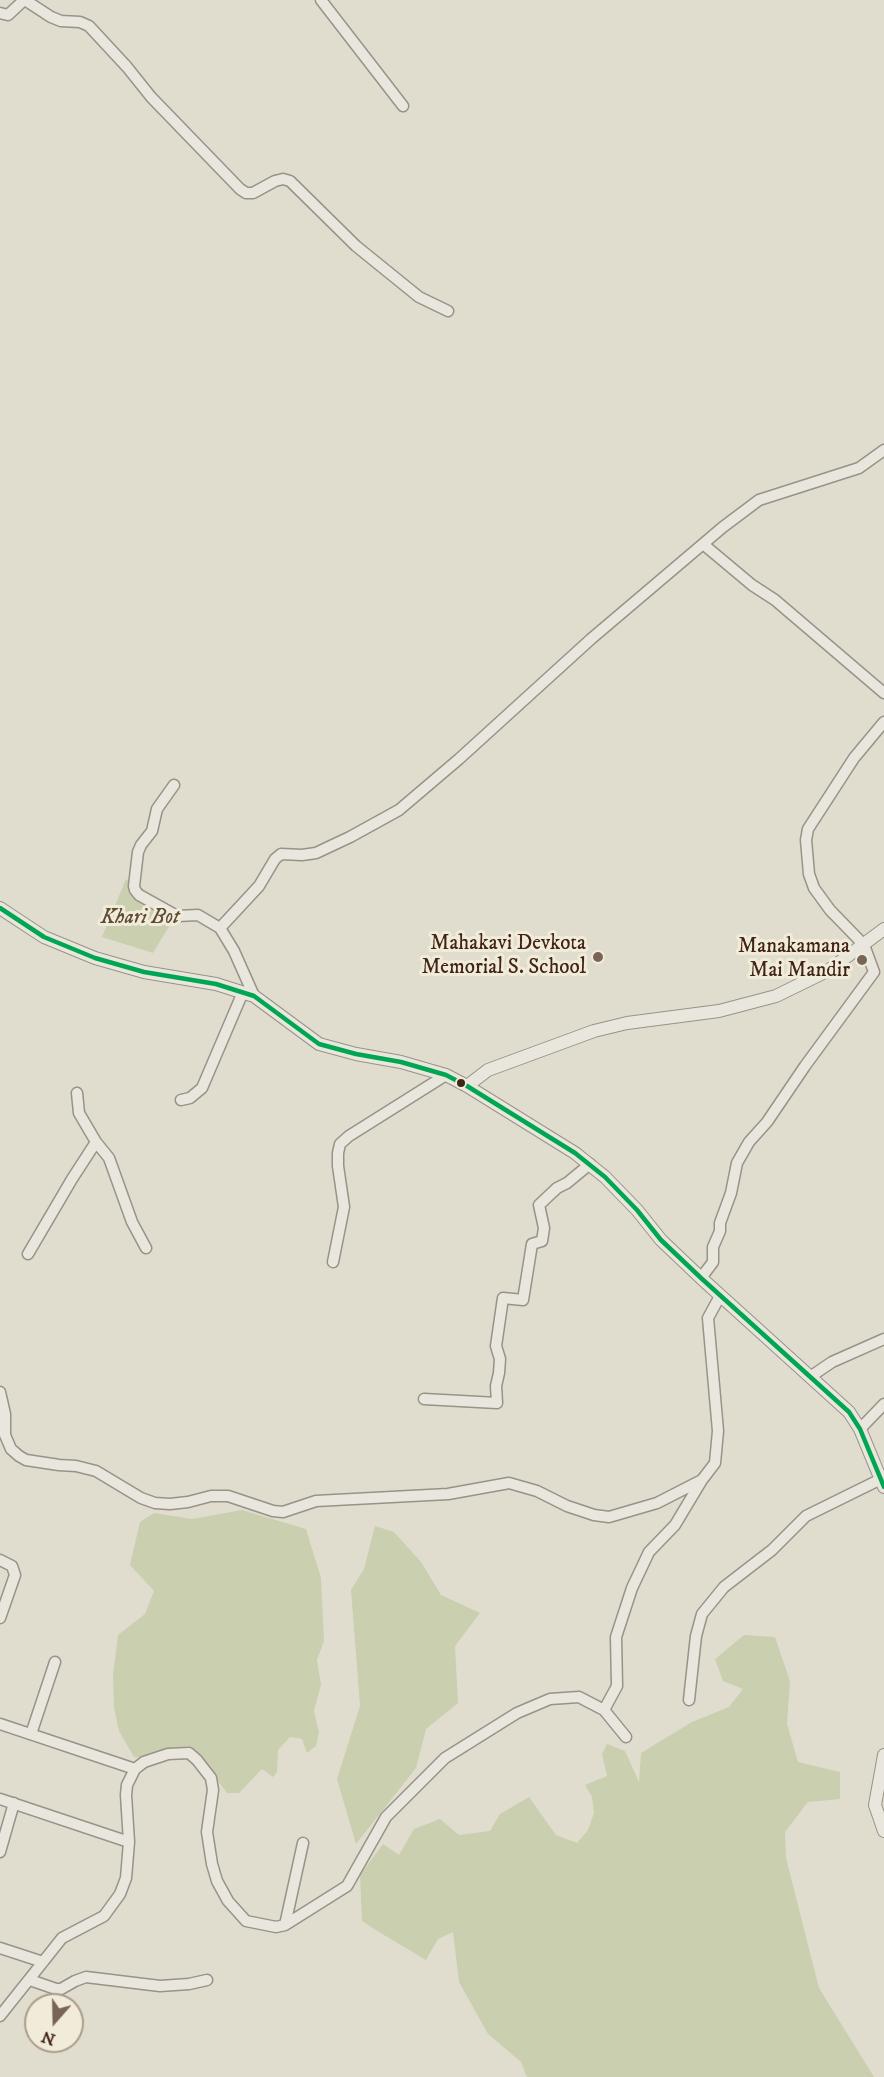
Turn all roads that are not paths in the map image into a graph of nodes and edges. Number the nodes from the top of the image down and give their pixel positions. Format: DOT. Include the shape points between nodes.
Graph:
graph roads {
  1 [pos="25,0"];
  2 [pos="321,0"];
  3 [pos="0,13"];
  4 [pos="403,106"];
  5 [pos="448,311"];
  6 [pos="884,450"];
  7 [pos="703,544"];
  8 [pos="884,693"];
  9 [pos="884,722"];
  10 [pos="174,785"];
  11 [pos="0,908"];
  12 [pos="220,928"];
  13 [pos="884,930"];
  14 [pos="864,945"];
  15 [pos="249,994"];
  16 [pos="446,1076"];
  17 [pos="467,1086"];
  18 [pos="77,1093"];
  19 [pos="181,1100"];
  20 [pos="96,1142"];
  21 [pos="590,1164"];
  22 [pos="146,1248"];
  23 [pos="28,1254"];
  24 [pos="333,1262"];
  25 [pos="701,1278"];
  26 [pos="720,1296"];
  27 [pos="884,1339"];
  28 [pos="810,1377"];
  29 [pos="0,1392"];
  30 [pos="424,1399"];
  31 [pos="884,1404"];
  32 [pos="860,1429"];
  33 [pos="702,1480"];
  34 [pos="882,1483"];
  35 [pos="0,1560"];
  36 [pos="0,1618"];
  37 [pos="55,1662"];
  38 [pos="689,1700"];
  39 [pos="604,1710"];
  40 [pos="0,1724"];
  41 [pos="31,1734"];
  42 [pos="626,1737"];
  43 [pos="884,1755"];
  44 [pos="135,1768"];
  45 [pos="0,1799"];
  46 [pos="14,1803"];
  47 [pos="884,1832"];
  48 [pos="129,1842"];
  49 [pos="303,1843"];
  50 [pos="0,1852"];
  51 [pos="285,1925"];
  52 [pos="0,1948"];
  53 [pos="43,1962"];
  54 [pos="30,1980"];
  55 [pos="207,1980"];
  56 [pos="0,2016"];
  1 -- 3 [label="street" via="8,15"];
  1 -- 5 [label="street" via="51,17 89,26 240,189 253,193 275,181 290,181 356,246 419,297"];
  2 -- 4 [label="street"];
  6 -- 7 [label="street" via="859,468 759,500"];
  7 -- 8 [label="street" via="776,600"];
  7 -- 12 [label="street" via="399,810 316,853 281,854 274,859 259,886"];
  9 -- 14 [label="street" via="854,758 808,829 806,840 814,888"];
  10 -- 12 [label="street" via="157,809 152,831 138,852 135,890 177,916 198,915"];
  11 -- 15 [label="street" via="44,937 95,958"];
  12 -- 15 [label="street" via="234,951"];
  13 -- 14 [label="street"];
  14 -- 17 [label="street" via="830,970 776,996 719,1011 594,1031 488,1071"];
  14 -- 25 [label="street" via="874,972 736,1162 731,1193 713,1247 713,1262"];
  15 -- 16 [label="street" via="319,1044"];
  15 -- 19 [label="street" via="202,1088"];
  16 -- 17 [label="street"];
  16 -- 24 [label="street" via="340,1144 338,1160 344,1207"];
  17 -- 21 [label="street"];
  18 -- 20 [label="street" via="79,1113"];
  20 -- 22 [label="street" via="109,1158 132,1222"];
  20 -- 23 [label="street"];
  21 -- 25 [label="street"];
  21 -- 30 [label="street" via="538,1204 544,1228 542,1241 532,1244 523,1300 502,1298 496,1346 500,1359 497,1403"];
  25 -- 26 [label="street"];
  26 -- 28 [label="street"];
  26 -- 33 [label="street" via="708,1318 718,1431 715,1463"];
  27 -- 28 [label="street" via="832,1362"];
  28 -- 32 [label="street" via="849,1412"];
  29 -- 33 [label="street" via="5,1435 19,1456 96,1471 155,1503 228,1496 283,1512 316,1501 448,1494 509,1483 567,1506 609,1517 657,1503"];
  31 -- 32 [label="street"];
  32 -- 34 [label="street"];
  33 -- 39 [label="street" via="675,1525 649,1552 632,1588 616,1637 617,1686"];
  34 -- 38 [label="street" via="806,1516 772,1550 724,1587 702,1614"];
  35 -- 36 [label="street" via="12,1566 15,1575"];
  37 -- 41 [label="street"];
  39 -- 42 [label="street"];
  39 -- 51 [label="street" via="579,1697 550,1700 518,1713 445,1758 386,1817 347,1886"];
  40 -- 41 [label="street"];
  41 -- 44 [label="street"];
  43 -- 47 [label="street" via="875,1805"];
  44 -- 48 [label="street" via="126,1795"];
  44 -- 51 [label="street" via="168,1754 189,1753 197,1760 211,1778 213,1790 207,1832 217,1881 246,1921"];
  45 -- 46 [label="street"];
  46 -- 48 [label="street"];
  46 -- 50 [label="street"];
  48 -- 53 [label="street" via="126,1878 112,1908 63,1938"];
  49 -- 51 [label="street"];
  52 -- 53 [label="street"];
  53 -- 54 [label="street"];
  54 -- 55 [label="street" via="61,1989 86,1977 160,1986"];
  54 -- 56 [label="street"];
}
